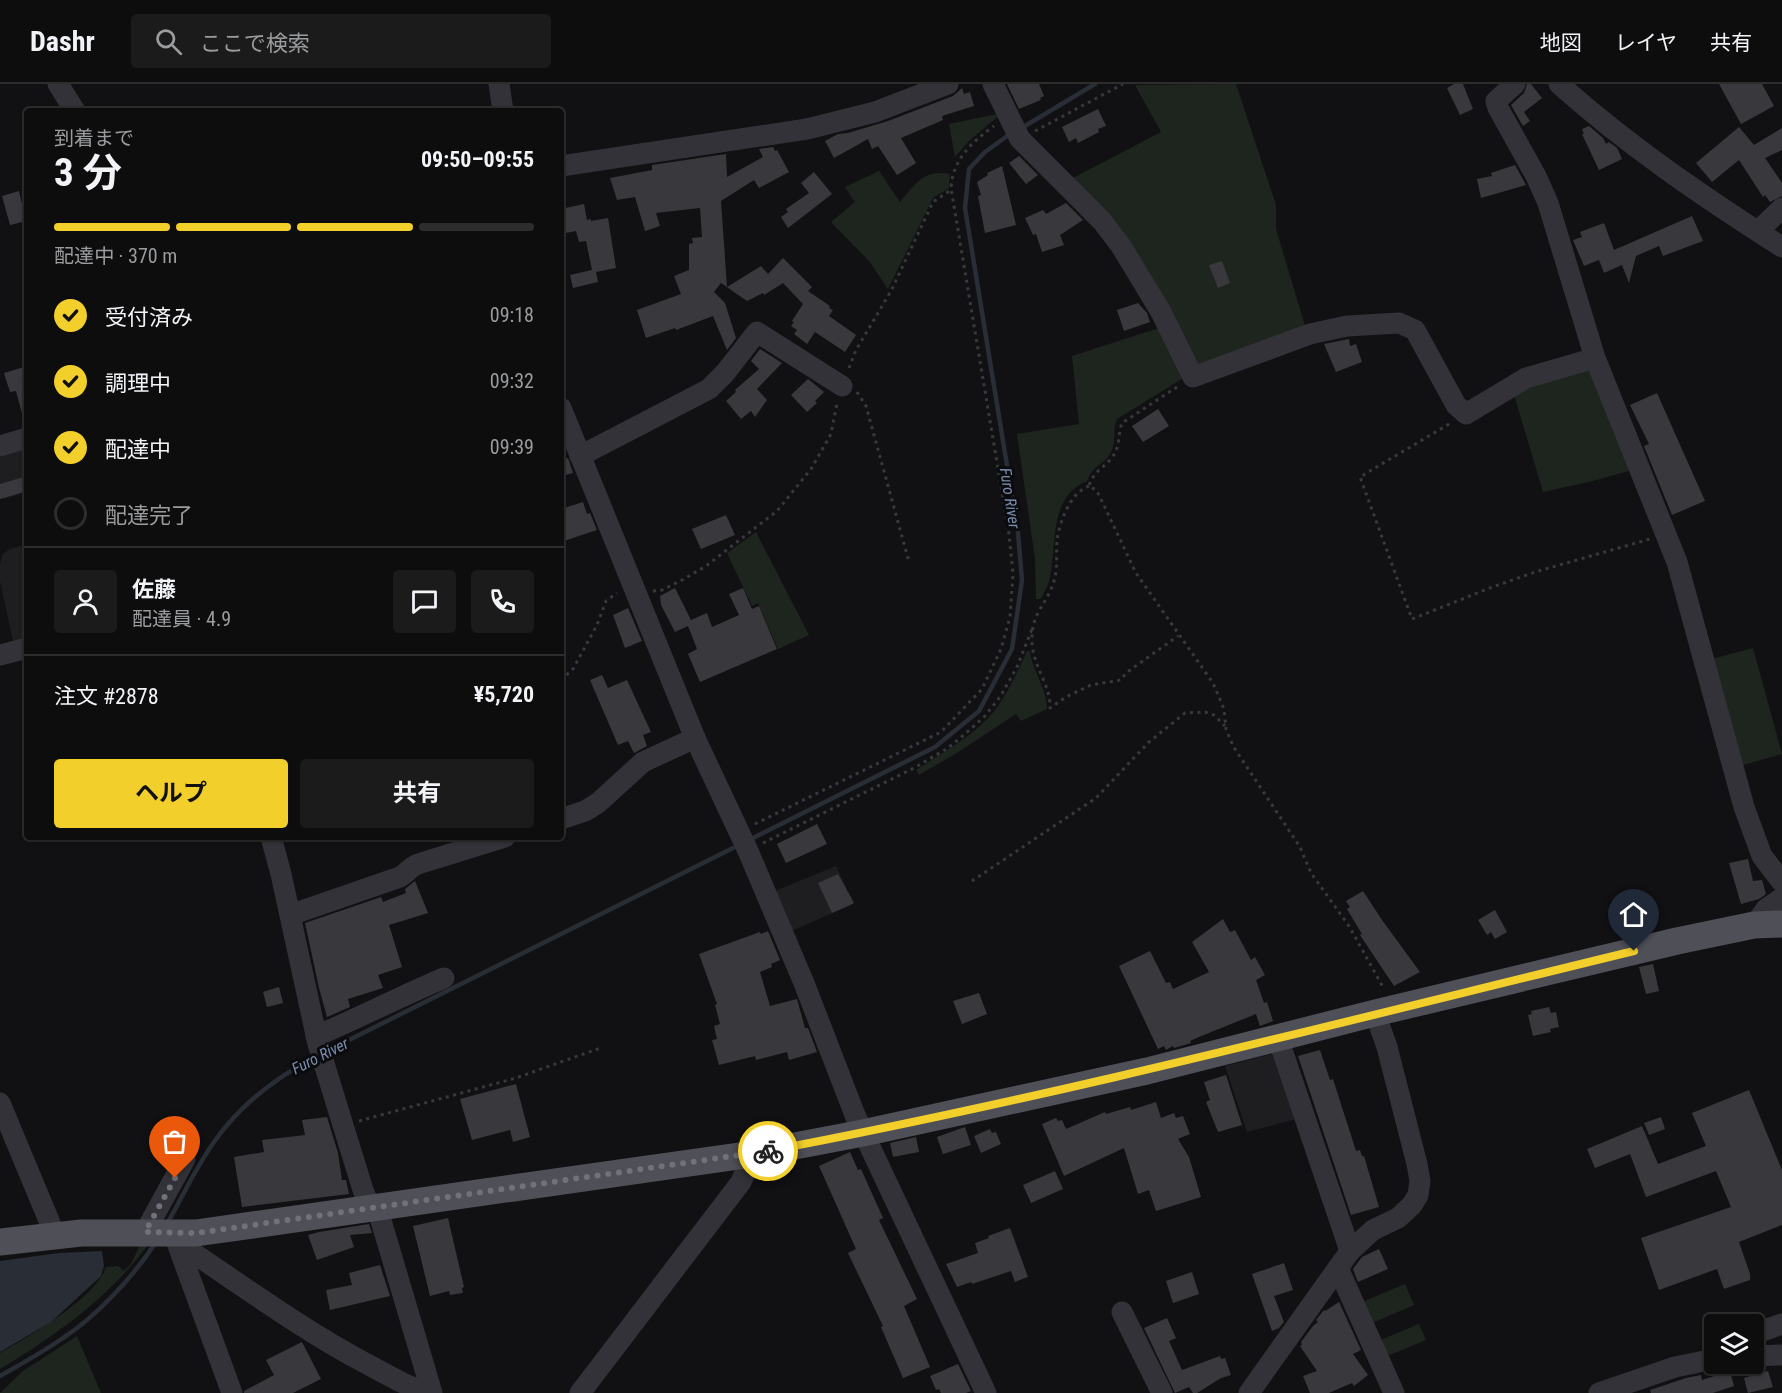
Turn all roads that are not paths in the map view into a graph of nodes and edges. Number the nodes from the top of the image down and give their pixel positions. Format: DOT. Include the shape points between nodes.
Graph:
graph roads {
  1 [pos="58,84"];
  2 [pos="499,84"];
  3 [pos="948,84"];
  4 [pos="993,84"];
  5 [pos="1515,84"];
  6 [pos="1559,84"];
  7 [pos="920,88"];
  8 [pos="73,108"];
  9 [pos="503,108"];
  10 [pos="564,166"];
  11 [pos="1782,208"];
  12 [pos="1758,231"];
  13 [pos="1782,247"];
  14 [pos="1595,358"];
  15 [pos="842,386"];
  16 [pos="564,416"];
  17 [pos="24,439"];
  18 [pos="0,446"];
  19 [pos="580,456"];
  20 [pos="24,649"];
  21 [pos="0,655"];
  22 [pos="695,738"];
  23 [pos="564,818"];
  24 [pos="272,840"];
  25 [pos="495,840"];
  26 [pos="1782,882"];
  27 [pos="1782,898"];
  28 [pos="290,915"];
  29 [pos="1782,924"];
  30 [pos="1754,925"];
  31 [pos="444,978"];
  32 [pos="1385,1011"];
  33 [pos="1278,1038"];
  34 [pos="319,1046"];
  35 [pos="0,1104"];
  36 [pos="863,1133"];
  37 [pos="753,1154"];
  38 [pos="185,1159"];
  39 [pos="374,1207"];
  40 [pos="55,1235"];
  41 [pos="162,1235"];
  42 [pos="0,1242"];
  43 [pos="1344,1259"];
  44 [pos="1122,1312"];
  45 [pos="1782,1324"];
  46 [pos="1764,1330"];
  47 [pos="1782,1355"];
  48 [pos="1764,1356"];
  49 [pos="1704,1358"];
  50 [pos="232,1393"];
  51 [pos="431,1393"];
  52 [pos="580,1393"];
  53 [pos="986,1393"];
  54 [pos="1162,1393"];
  55 [pos="1249,1393"];
  56 [pos="1394,1393"];
  57 [pos="1599,1393"];
  1 -- 8 [label="street"];
  2 -- 9 [label="street"];
  3 -- 7 [label="street"];
  4 -- 14 [label="street" via="1013,126 1121,246 1161,312 1193,377 1310,334 1347,326 1399,323 1415,330 1456,405 1466,414 1527,378"];
  5 -- 14 [label="street" via="1496,101 1498,108 1548,203"];
  6 -- 12 [label="street" via="1658,163"];
  7 -- 10 [label="street" via="875,112 807,129"];
  11 -- 12 [label="street"];
  12 -- 13 [label="street"];
  14 -- 26 [label="street" via="1677,562 1743,807 1762,856"];
  15 -- 19 [label="street" via="757,332 709,389"];
  16 -- 19 [label="street"];
  17 -- 18 [label="street"];
  19 -- 22 [label="street"];
  20 -- 21 [label="street"];
  22 -- 23 [label="street" via="643,762 598,803"];
  22 -- 36 [label="street" via="804,983"];
  24 -- 28 [label="street"];
  25 -- 28 [label="street" via="418,864 400,877"];
  27 -- 30 [label="street" via="1766,909"];
  28 -- 34 [label="street"];
  29 -- 30 [label="main road"];
  30 -- 32 [label="main road"];
  31 -- 34 [label="street" via="362,1017"];
  32 -- 33 [label="main road"];
  32 -- 43 [label="street" via="1387,1047 1417,1164 1418,1195 1398,1218 1373,1230"];
  33 -- 36 [label="main road"];
  33 -- 43 [label="street"];
  34 -- 39 [label="street" via="363,1190"];
  35 -- 40 [label="street"];
  36 -- 37 [label="main road"];
  36 -- 53 [label="street"];
  37 -- 39 [label="main road"];
  37 -- 52 [label="street" via="741,1182"];
  38 -- 41 [label="street"];
  39 -- 41 [label="main road"];
  39 -- 51 [label="street"];
  40 -- 41 [label="main road"];
  40 -- 42 [label="main road"];
  41 -- 50 [label="street"];
  41 -- 51 [label="street" via="354,1357 415,1389"];
  43 -- 55 [label="street"];
  43 -- 56 [label="street"];
  44 -- 54 [label="street"];
  45 -- 46 [label="street"];
  47 -- 48 [label="street"];
  49 -- 57 [label="street"];
}
